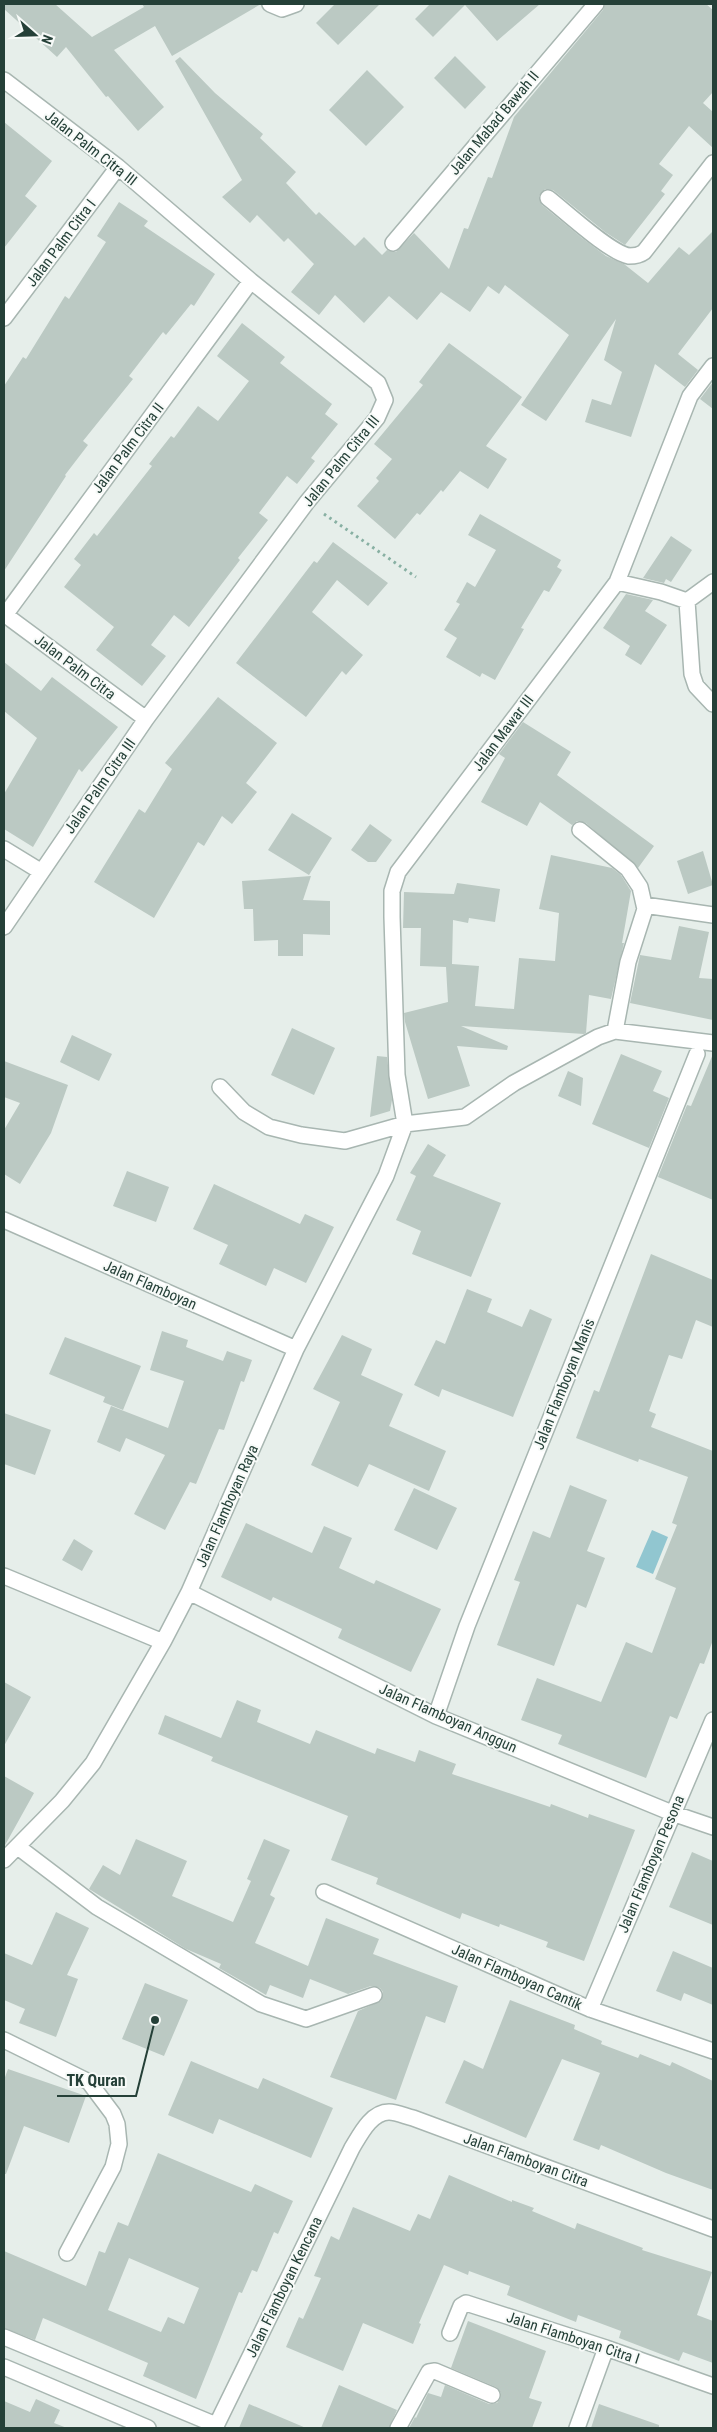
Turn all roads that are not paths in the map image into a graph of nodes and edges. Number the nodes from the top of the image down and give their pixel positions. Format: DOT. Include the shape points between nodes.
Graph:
graph roads {
  1 [pos="270,4"];
  2 [pos="296,4"];
  3 [pos="588,7"];
  4 [pos="4,80"];
  5 [pos="713,164"];
  6 [pos="118,168"];
  7 [pos="548,198"];
  8 [pos="393,243"];
  9 [pos="251,281"];
  10 [pos="4,318"];
  11 [pos="713,366"];
  12 [pos="618,582"];
  13 [pos="713,582"];
  14 [pos="687,601"];
  15 [pos="4,614"];
  16 [pos="713,704"];
  17 [pos="146,719"];
  18 [pos="580,830"];
  19 [pos="4,849"];
  20 [pos="40,871"];
  21 [pos="644,904"];
  22 [pos="713,915"];
  23 [pos="4,927"];
  24 [pos="615,1031"];
  25 [pos="713,1043"];
  26 [pos="697,1054"];
  27 [pos="220,1087"];
  28 [pos="406,1124"];
  29 [pos="4,1220"];
  30 [pos="296,1349"];
  31 [pos="4,1576"];
  32 [pos="189,1592"];
  33 [pos="163,1642"];
  34 [pos="436,1716"];
  35 [pos="713,1720"];
  36 [pos="672,1813"];
  37 [pos="713,1827"];
  38 [pos="18,1847"];
  39 [pos="4,1860"];
  40 [pos="324,1892"];
  41 [pos="374,1995"];
  42 [pos="590,2008"];
  43 [pos="4,2040"];
  44 [pos="713,2051"];
  45 [pos="352,2148"];
  46 [pos="713,2229"];
  47 [pos="67,2253"];
  48 [pos="450,2333"];
  49 [pos="4,2337"];
  50 [pos="606,2348"];
  51 [pos="4,2367"];
  52 [pos="713,2386"];
  53 [pos="492,2395"];
  54 [pos="215,2427"];
  55 [pos="148,2428"];
  56 [pos="398,2428"];
  57 [pos="577,2428"];
  1 -- 2 [label="street" via="282,9"];
  3 -- 8 [label="street, Jalan Mabad Bawah II"];
  4 -- 6 [label="street, Jalan Palm Citra III"];
  5 -- 7 [label="street" via="644,252 636,256 614,249"];
  6 -- 9 [label="street, Jalan Palm Citra III"];
  6 -- 10 [label="street, Jalan Palm Citra I"];
  9 -- 15 [label="street, Jalan Palm Citra II"];
  9 -- 17 [label="street, Jalan Palm Citra III" via="378,383 385,400 377,418 307,502"];
  11 -- 12 [label="street, Jalan Mawar III" via="690,396"];
  12 -- 14 [label="street"];
  12 -- 28 [label="street, Jalan Mawar III" via="398,872 392,891 392,927 397,1074"];
  13 -- 14 [label="street"];
  14 -- 16 [label="street" via="692,674 696,686"];
  15 -- 17 [label="street, Jalan Palm Citra"];
  17 -- 20 [label="street, Jalan Palm Citra III"];
  18 -- 21 [label="street" via="628,869 640,887"];
  19 -- 20 [label="street"];
  20 -- 23 [label="street, Jalan Palm Citra III"];
  21 -- 22 [label="street"];
  21 -- 24 [label="street" via="628,962"];
  24 -- 25 [label="street"];
  24 -- 28 [label="street" via="514,1083 466,1117"];
  26 -- 34 [label="street, Jalan Flamboyan Manis" via="470,1616"];
  27 -- 28 [label="street" via="244,1112 269,1127 301,1135 345,1141"];
  28 -- 30 [label="street, Jalan Flamboyan Raya" via="386,1176"];
  29 -- 30 [label="street, Jalan Flamboyan"];
  30 -- 32 [label="street, Jalan Flamboyan Raya"];
  31 -- 33 [label="street"];
  32 -- 33 [label="street, Jalan Flamboyan Raya"];
  32 -- 34 [label="street, Jalan Flamboyan Anggun"];
  33 -- 38 [label="street, Jalan Flamboyan Raya" via="93,1763"];
  34 -- 36 [label="street, Jalan Flamboyan Anggun"];
  35 -- 36 [label="street, Jalan Flamboyan Pesona"];
  36 -- 37 [label="street, Jalan Flamboyan Anggun"];
  36 -- 42 [label="street, Jalan Flamboyan Pesona"];
  38 -- 39 [label="street, Jalan Flamboyan Raya"];
  38 -- 41 [label="street" via="97,1907 261,2004 306,2019"];
  40 -- 42 [label="street, Jalan Flamboyan Cantik"];
  42 -- 44 [label="street, Jalan Flamboyan Cantik"];
  43 -- 47 [label="street" via="89,2082 117,2124 119,2144 112,2167"];
  45 -- 46 [label="street, Jalan Flamboyan Citra" via="374,2118 389,2112 413,2118"];
  45 -- 54 [label="street, Jalan Flamboyan Kencana"];
  48 -- 50 [label="street, Jalan Flamboyan Citra I" via="464,2303"];
  49 -- 54 [label="street, Jalan Flamboyan Kencana"];
  50 -- 52 [label="street, Jalan Flamboyan Citra I"];
  50 -- 57 [label="street"];
  51 -- 55 [label="street"];
  53 -- 56 [label="street" via="435,2371 429,2372"];
}
